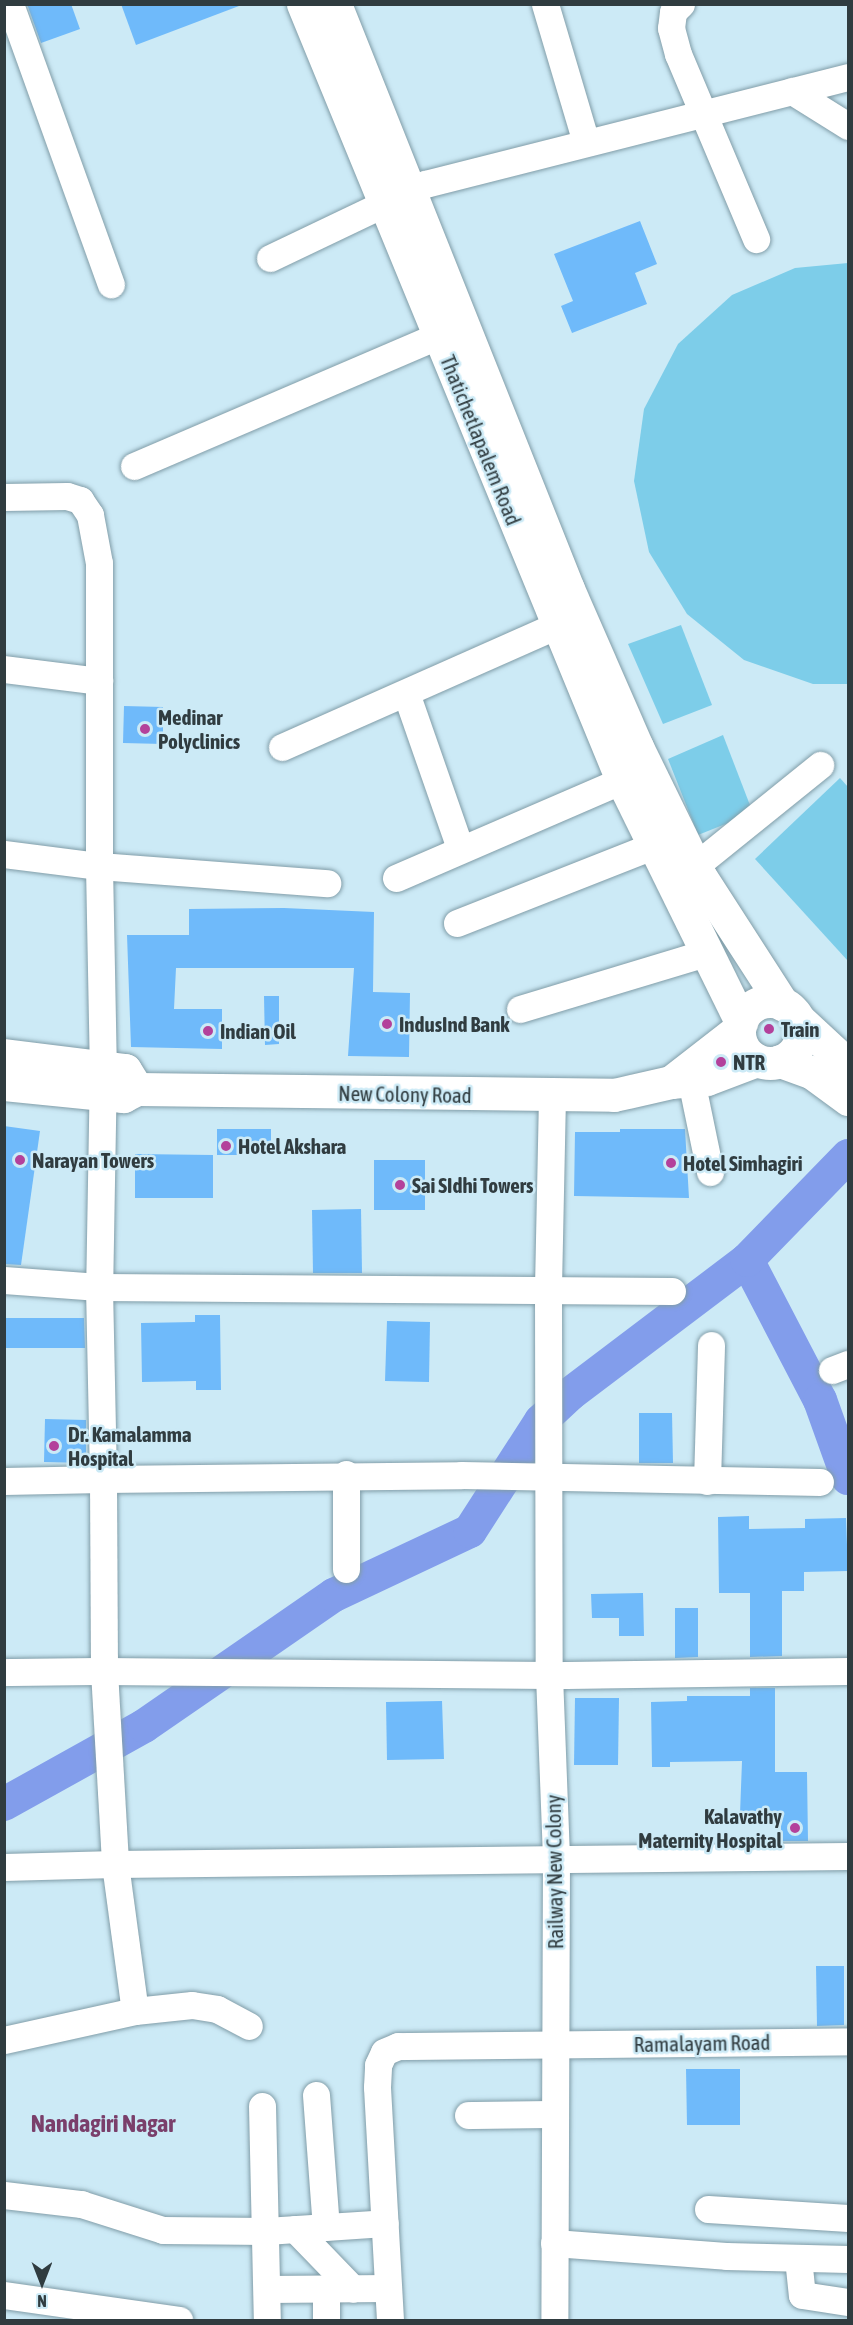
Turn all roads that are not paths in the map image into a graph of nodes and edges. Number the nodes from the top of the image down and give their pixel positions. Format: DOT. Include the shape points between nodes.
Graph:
graph roads {
  1 [pos="10,4"];
  2 [pos="303,4"];
  3 [pos="335,4"];
  4 [pos="545,4"];
  5 [pos="681,4"];
  6 [pos="849,77"];
  7 [pos="792,91"];
  8 [pos="701,116"];
  9 [pos="849,126"];
  10 [pos="586,142"];
  11 [pos="396,197"];
  12 [pos="756,239"];
  13 [pos="270,258"];
  14 [pos="111,284"];
  15 [pos="439,335"];
  16 [pos="134,466"];
  17 [pos="4,497"];
  18 [pos="557,625"];
  19 [pos="4,669"];
  20 [pos="99,681"];
  21 [pos="406,693"];
  22 [pos="282,747"];
  23 [pos="819,765"];
  24 [pos="622,780"];
  25 [pos="460,848"];
  26 [pos="4,854"];
  27 [pos="673,861"];
  28 [pos="99,866"];
  29 [pos="396,878"];
  30 [pos="327,883"];
  31 [pos="457,923"];
  32 [pos="706,953"];
  33 [pos="520,1009"];
  34 [pos="790,1011"];
  35 [pos="740,1025"];
  36 [pos="4,1055"];
  37 [pos="769,1061"];
  38 [pos="103,1081"];
  39 [pos="681,1081"];
  40 [pos="844,1083"];
  41 [pos="4,1084"];
  42 [pos="552,1096"];
  43 [pos="710,1173"];
  44 [pos="4,1280"];
  45 [pos="99,1287"];
  46 [pos="672,1291"];
  47 [pos="548,1292"];
  48 [pos="711,1345"];
  49 [pos="346,1475"];
  50 [pos="103,1479"];
  51 [pos="539,1479"];
  52 [pos="4,1481"];
  53 [pos="707,1481"];
  54 [pos="819,1482"];
  55 [pos="346,1569"];
  56 [pos="104,1671"];
  57 [pos="849,1671"];
  58 [pos="4,1672"];
  59 [pos="549,1675"];
  60 [pos="849,1856"];
  61 [pos="556,1857"];
  62 [pos="115,1864"];
  63 [pos="4,1867"];
  64 [pos="135,2012"];
  65 [pos="249,2026"];
  66 [pos="4,2040"];
  67 [pos="849,2041"];
  68 [pos="555,2044"];
  69 [pos="316,2095"];
  70 [pos="262,2106"];
  71 [pos="555,2114"];
  72 [pos="468,2115"];
  73 [pos="4,2195"];
  74 [pos="708,2209"];
  75 [pos="849,2218"];
  76 [pos="385,2223"];
  77 [pos="326,2227"];
  78 [pos="295,2229"];
  79 [pos="266,2231"];
  80 [pos="554,2243"];
  81 [pos="798,2258"];
  82 [pos="849,2259"];
  83 [pos="388,2288"];
  84 [pos="267,2289"];
  85 [pos="326,2289"];
  86 [pos="353,2289"];
  87 [pos="4,2295"];
  88 [pos="849,2302"];
  89 [pos="158,2320"];
  90 [pos="267,2320"];
  91 [pos="326,2320"];
  92 [pos="390,2320"];
  93 [pos="554,2320"];
  1 -- 14 [label="street"];
  2 -- 11 [label="main road, Thatichetlapalem Road"];
  3 -- 11 [label="main road"];
  4 -- 10 [label="street"];
  5 -- 8 [label="street" via="673,12 671,28"];
  6 -- 7 [label="street"];
  7 -- 8 [label="street"];
  7 -- 9 [label="street"];
  8 -- 10 [label="street"];
  8 -- 12 [label="street"];
  10 -- 11 [label="street"];
  11 -- 13 [label="street"];
  11 -- 15 [label="main road, Thatichetlapalem Road"];
  11 -- 27 [label="main road" via="568,589"];
  15 -- 16 [label="street"];
  15 -- 18 [label="main road, Thatichetlapalem Road"];
  17 -- 20 [label="street" via="67,496 80,500 90,515 99,563"];
  18 -- 21 [label="street"];
  18 -- 24 [label="main road, Thatichetlapalem Road"];
  19 -- 20 [label="street"];
  20 -- 28 [label="street"];
  21 -- 22 [label="street"];
  21 -- 25 [label="street"];
  23 -- 27 [label="street"];
  24 -- 25 [label="street"];
  24 -- 27 [label="main road, Thatichetlapalem Road"];
  25 -- 29 [label="street"];
  26 -- 28 [label="street"];
  27 -- 31 [label="street"];
  27 -- 32 [label="main road"];
  27 -- 34 [label="main road"];
  28 -- 30 [label="street"];
  28 -- 38 [label="street"];
  32 -- 33 [label="street"];
  32 -- 35 [label="main road"];
  34 -- 35 [label="main road" via="758,1004"];
  34 -- 37 [label="main road" via="800,1039 796,1048"];
  34 -- 40 [label="main road"];
  35 -- 37 [label="main road" via="743,1048"];
  35 -- 39 [label="main road"];
  36 -- 38 [label="main road, New Colony Road"];
  37 -- 39 [label="main road, New Colony Road"];
  37 -- 40 [label="main road"];
  38 -- 41 [label="main road, New Colony Road"];
  38 -- 42 [label="main road, New Colony Road" via="123,1096 137,1089"];
  38 -- 45 [label="street"];
  39 -- 42 [label="main road, New Colony Road" via="614,1095"];
  39 -- 43 [label="street"];
  42 -- 47 [label="street, Railway New Colony"];
  44 -- 45 [label="street"];
  45 -- 47 [label="street"];
  45 -- 50 [label="street"];
  46 -- 47 [label="street"];
  47 -- 51 [label="street, Railway New Colony" via="550,1424"];
  48 -- 53 [label="street"];
  49 -- 50 [label="street"];
  49 -- 51 [label="street" via="492,1475"];
  49 -- 55 [label="street"];
  50 -- 52 [label="street"];
  50 -- 56 [label="street"];
  51 -- 53 [label="street"];
  51 -- 59 [label="street, Railway New Colony"];
  53 -- 54 [label="street"];
  56 -- 58 [label="street"];
  56 -- 59 [label="street"];
  56 -- 62 [label="street"];
  57 -- 59 [label="street"];
  59 -- 61 [label="street, Railway New Colony"];
  60 -- 61 [label="street"];
  61 -- 62 [label="street"];
  61 -- 68 [label="street, Railway New Colony"];
  62 -- 63 [label="street"];
  62 -- 64 [label="street"];
  64 -- 65 [label="street" via="203,2005"];
  64 -- 66 [label="street"];
  67 -- 68 [label="street, Ramalayam Road"];
  68 -- 71 [label="street, Railway New Colony"];
  68 -- 76 [label="street, Ramalayam Road" via="398,2046 384,2052 378,2065 377,2087"];
  69 -- 77 [label="street"];
  70 -- 79 [label="street"];
  71 -- 72 [label="street"];
  71 -- 80 [label="street, Railway New Colony"];
  73 -- 79 [label="street" via="81,2204 164,2230"];
  74 -- 75 [label="street"];
  76 -- 77 [label="street"];
  76 -- 83 [label="street"];
  77 -- 78 [label="street"];
  78 -- 79 [label="street"];
  78 -- 86 [label="street"];
  79 -- 84 [label="street"];
  80 -- 81 [label="street"];
  80 -- 93 [label="street, Railway New Colony"];
  81 -- 82 [label="street"];
  81 -- 88 [label="street" via="802,2295"];
  83 -- 86 [label="street"];
  83 -- 92 [label="street"];
  84 -- 85 [label="street"];
  84 -- 90 [label="street"];
  85 -- 86 [label="street"];
  85 -- 91 [label="street"];
  87 -- 89 [label="street"];
}
